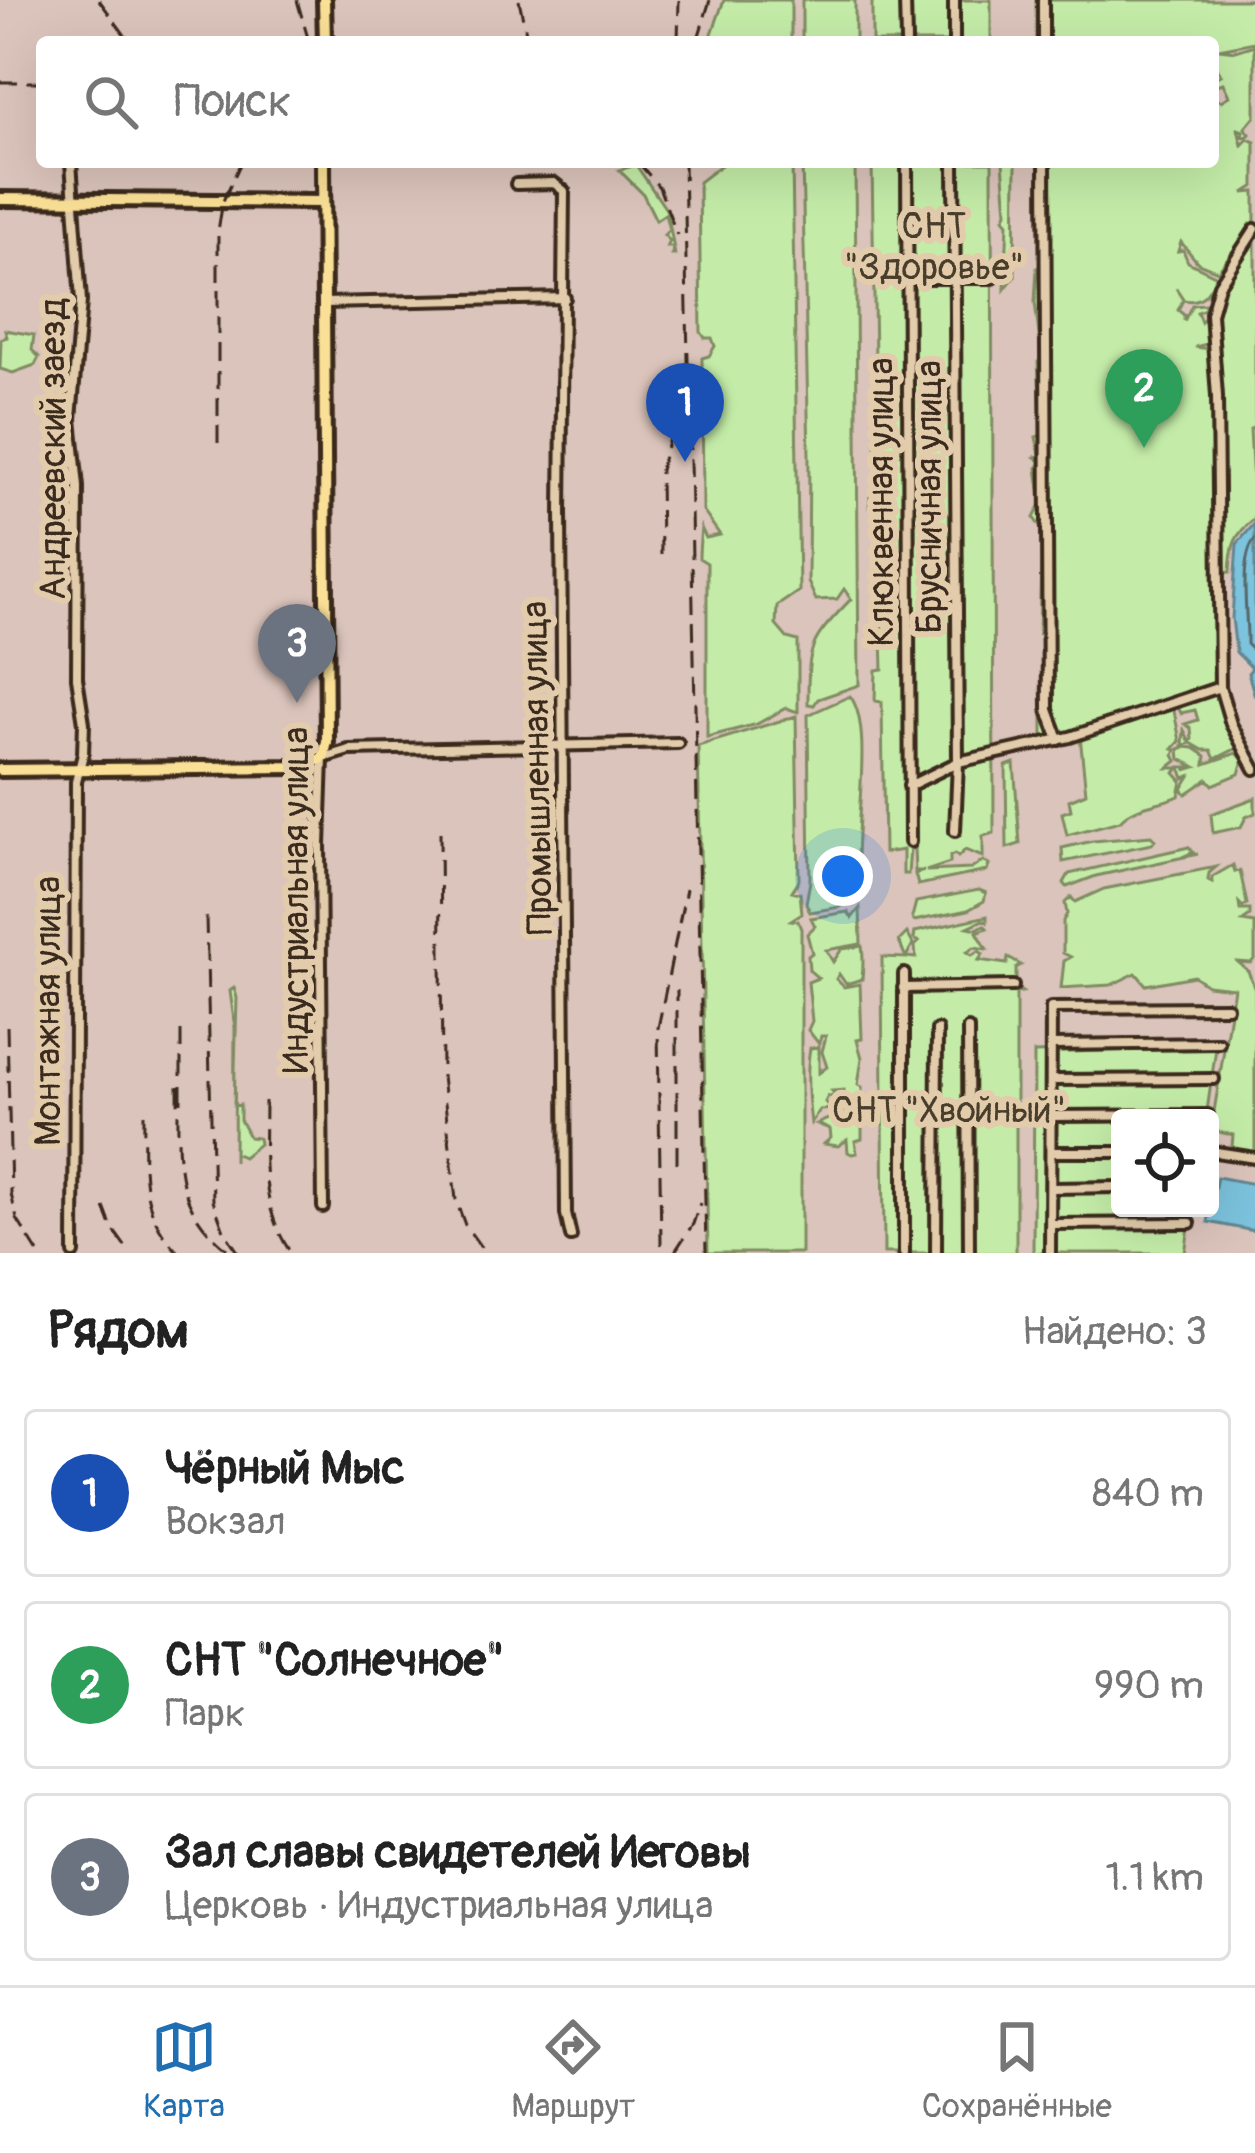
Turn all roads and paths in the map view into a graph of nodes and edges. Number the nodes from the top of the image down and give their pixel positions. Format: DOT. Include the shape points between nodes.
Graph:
graph roads {
  1 [pos="324,0"];
  2 [pos="905,0"];
  3 [pos="953,0"];
  4 [pos="1043,0"];
  5 [pos="325,36"];
  6 [pos="906,36"];
  7 [pos="954,36"];
  8 [pos="1043,36"];
  9 [pos="70,168"];
  10 [pos="322,168"];
  11 [pos="907,168"];
  12 [pos="954,168"];
  13 [pos="1045,168"];
  14 [pos="516,184"];
  15 [pos="0,199"];
  16 [pos="71,200"];
  17 [pos="322,202"];
  18 [pos="1255,229"];
  19 [pos="907,278"];
  20 [pos="954,278"];
  21 [pos="993,278"];
  22 [pos="565,298"];
  23 [pos="324,303"];
  24 [pos="1220,687"];
  25 [pos="1059,740"];
  26 [pos="327,742"];
  27 [pos="678,743"];
  28 [pos="564,747"];
  29 [pos="342,752"];
  30 [pos="958,762"];
  31 [pos="322,765"];
  32 [pos="78,769"];
  33 [pos="1255,769"];
  34 [pos="0,770"];
  35 [pos="909,786"];
  36 [pos="955,831"];
  37 [pos="910,842"];
  38 [pos="904,974"];
  39 [pos="1013,986"];
  40 [pos="903,988"];
  41 [pos="1227,1007"];
  42 [pos="968,1029"];
  43 [pos="937,1030"];
  44 [pos="1219,1043"];
  45 [pos="1052,1045"];
  46 [pos="1214,1079"];
  47 [pos="1053,1080"];
  48 [pos="1052,1116"];
  49 [pos="1111,1116"];
  50 [pos="1052,1152"];
  51 [pos="1111,1152"];
  52 [pos="1219,1152"];
  53 [pos="1255,1158"];
  54 [pos="1111,1187"];
  55 [pos="1052,1188"];
  56 [pos="323,1207"];
  57 [pos="1190,1223"];
  58 [pos="1052,1224"];
  59 [pos="572,1236"];
  60 [pos="74,1253"];
  61 [pos="904,1253"];
  62 [pos="936,1253"];
  63 [pos="968,1253"];
  64 [pos="1050,1253"];
  1 -- 5 [label="main road"];
  2 -- 6 [label="street"];
  3 -- 7 [label="street"];
  4 -- 8 [label="street"];
  9 -- 16 [label="street, Андреевский заезд"];
  10 -- 17 [label="main road, Индустриальная улица"];
  11 -- 19 [label="street, Клюквенная улица"];
  12 -- 20 [label="street, Брусничная улица"];
  13 -- 25 [label="street" via="1048,710"];
  14 -- 22 [label="street, Промышленная улица" via="562,186"];
  15 -- 16 [label="main road"];
  16 -- 17 [label="main road"];
  16 -- 32 [label="street, Андреевский заезд" via="81,301 71,434 84,721"];
  17 -- 23 [label="main road, Индустриальная улица"];
  18 -- 24 [label="street" via="1219,285 1211,314"];
  19 -- 20 [label="street"];
  19 -- 35 [label="street, Клюквенная улица"];
  20 -- 21 [label="street"];
  20 -- 30 [label="street, Брусничная улица"];
  22 -- 23 [label="street"];
  22 -- 28 [label="street, Промышленная улица"];
  23 -- 26 [label="main road, Индустриальная улица"];
  24 -- 25 [label="street"];
  24 -- 33 [label="street"];
  25 -- 30 [label="street"];
  26 -- 29 [label="street"];
  26 -- 31 [label="main road, Индустриальная улица"];
  27 -- 28 [label="street"];
  28 -- 29 [label="street"];
  28 -- 59 [label="street, Промышленная улица"];
  29 -- 31 [label="street"];
  30 -- 35 [label="street"];
  30 -- 36 [label="street, Брусничная улица"];
  31 -- 32 [label="main road"];
  31 -- 56 [label="street, Индустриальная улица"];
  32 -- 34 [label="main road"];
  32 -- 60 [label="street, Монтажная улица"];
  35 -- 37 [label="street, Клюквенная улица"];
  38 -- 40 [label="street"];
  39 -- 40 [label="street"];
  40 -- 61 [label="street"];
  41 -- 45 [label="street" via="1051,1008"];
  42 -- 63 [label="street"];
  43 -- 62 [label="street"];
  44 -- 45 [label="street"];
  45 -- 47 [label="street"];
  46 -- 47 [label="street"];
  47 -- 48 [label="street"];
  48 -- 49 [label="street"];
  48 -- 50 [label="street"];
  50 -- 51 [label="street"];
  50 -- 55 [label="street"];
  52 -- 53 [label="street"];
  54 -- 55 [label="street"];
  55 -- 58 [label="street"];
  57 -- 58 [label="street"];
  58 -- 64 [label="street"];
}
